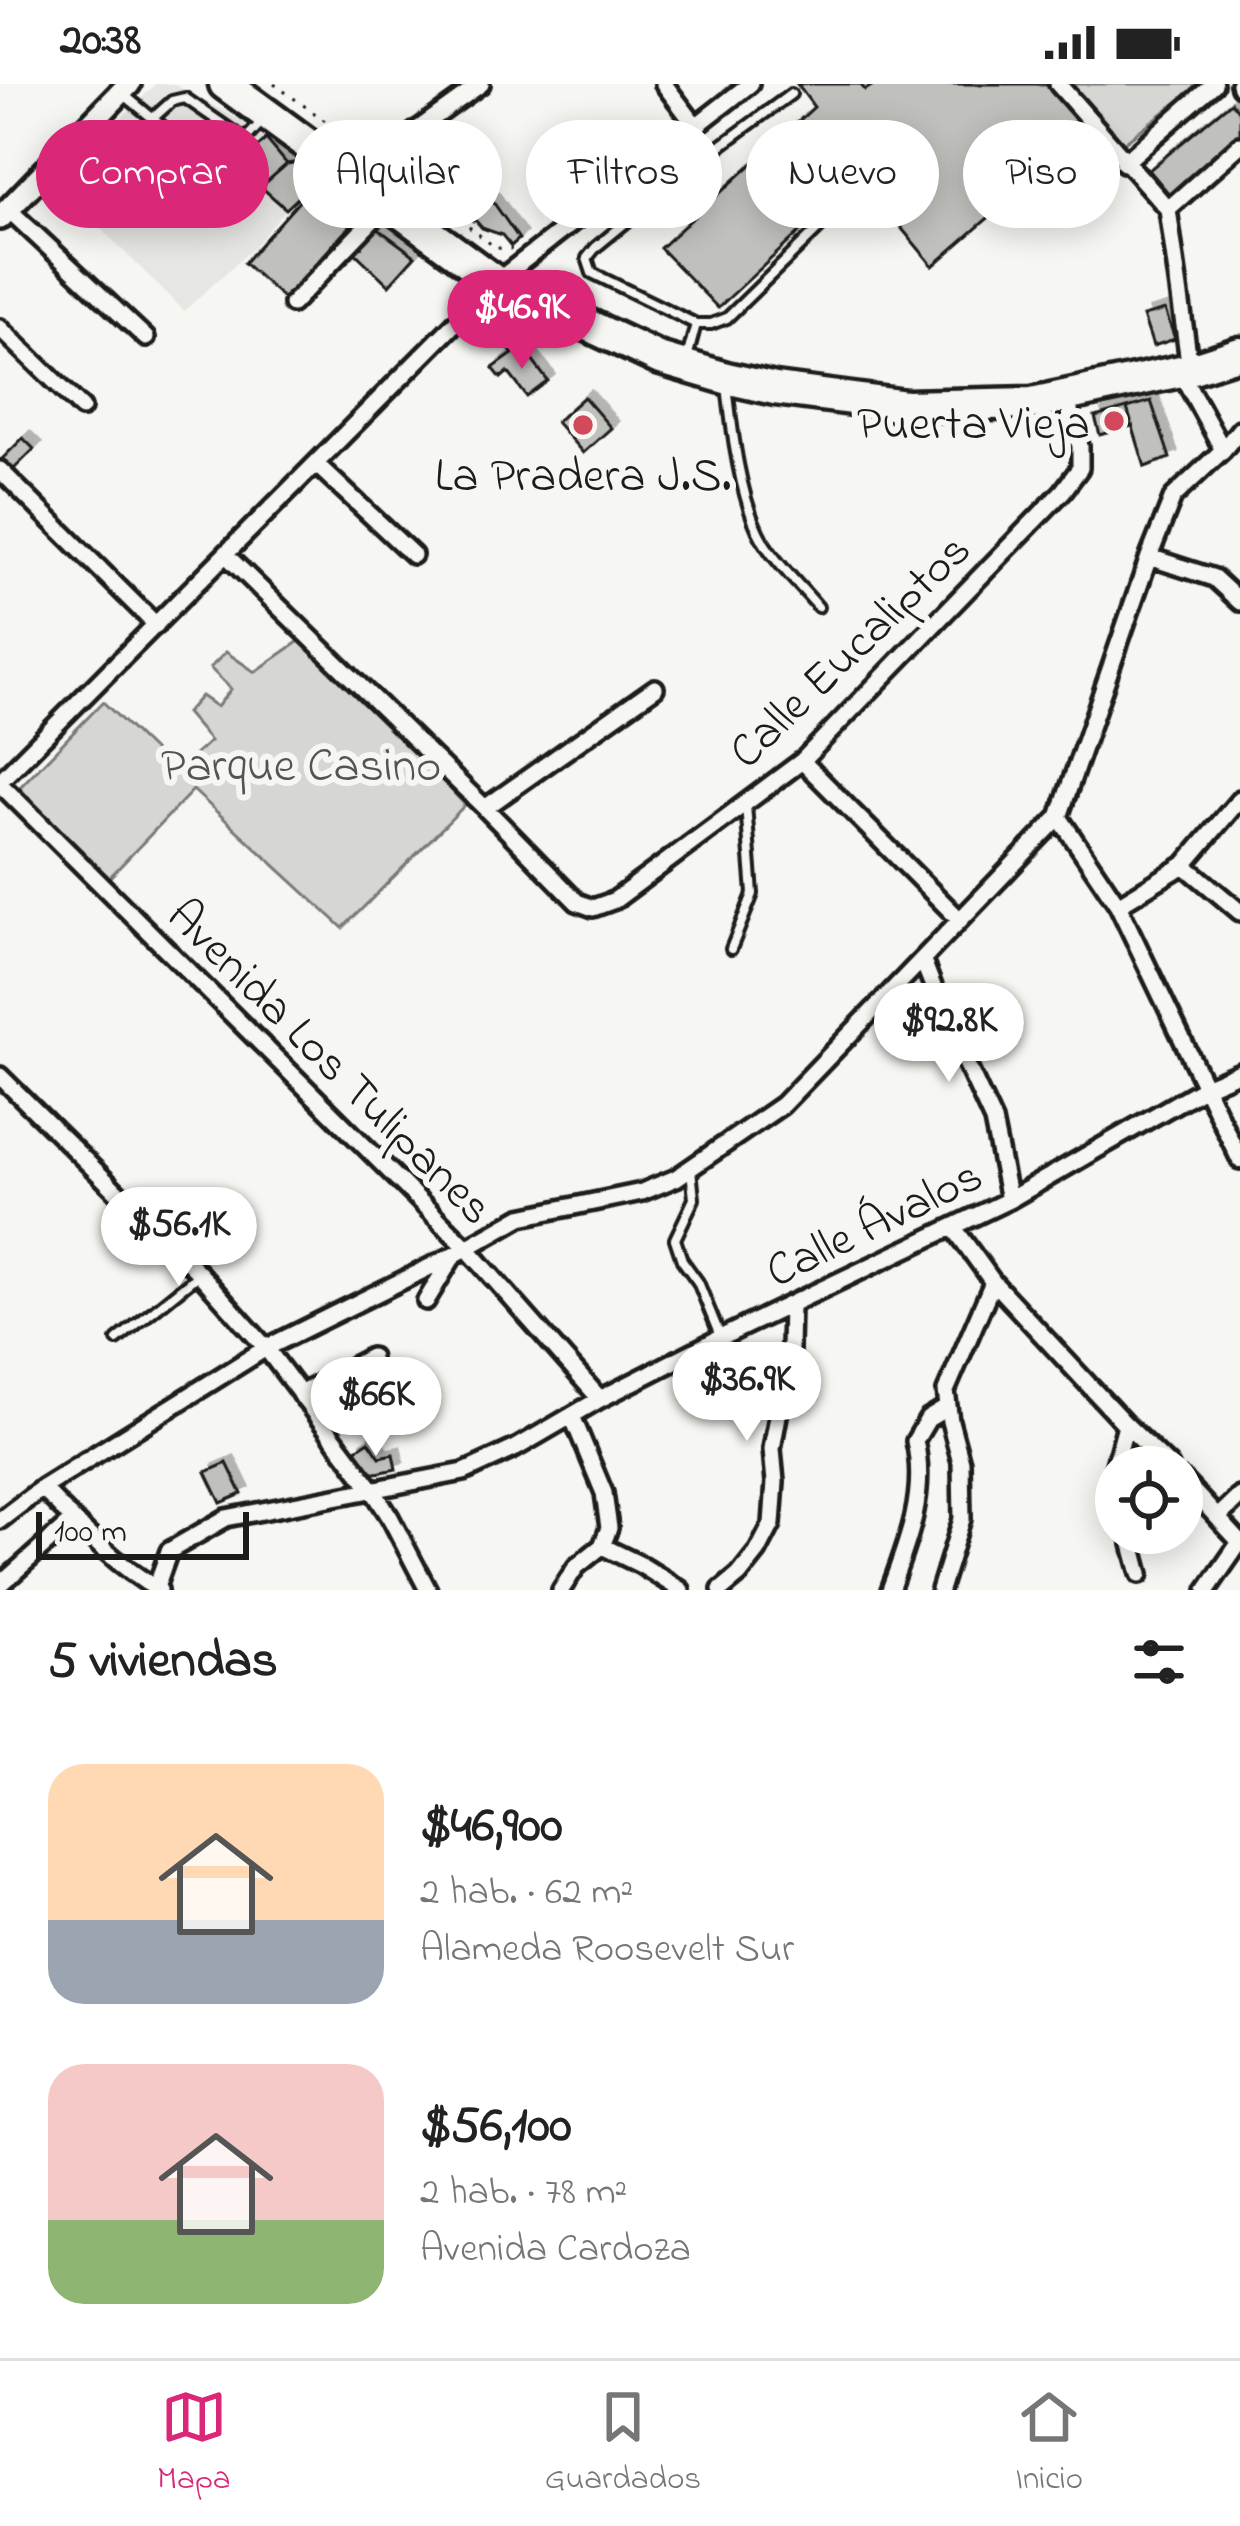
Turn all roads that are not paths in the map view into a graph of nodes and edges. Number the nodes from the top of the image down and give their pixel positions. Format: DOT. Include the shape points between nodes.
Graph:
graph roads {
  1 [pos="225,84"];
  2 [pos="248,84"];
  3 [pos="481,84"];
  4 [pos="664,84"];
  5 [pos="749,84"];
  6 [pos="1058,84"];
  7 [pos="1214,84"];
  8 [pos="125,88"];
  9 [pos="790,94"];
  10 [pos="270,117"];
  11 [pos="152,119"];
  12 [pos="216,120"];
  13 [pos="266,120"];
  14 [pos="307,120"];
  15 [pos="433,120"];
  16 [pos="686,120"];
  17 [pos="702,120"];
  18 [pos="293,134"];
  19 [pos="722,145"];
  20 [pos="1240,145"];
  21 [pos="1124,163"];
  22 [pos="1168,209"];
  23 [pos="4,213"];
  24 [pos="365,228"];
  25 [pos="434,228"];
  26 [pos="458,228"];
  27 [pos="565,228"];
  28 [pos="619,228"];
  29 [pos="819,228"];
  30 [pos="511,271"];
  31 [pos="292,304"];
  32 [pos="696,324"];
  33 [pos="0,328"];
  34 [pos="146,338"];
  35 [pos="1240,353"];
  36 [pos="685,366"];
  37 [pos="1185,370"];
  38 [pos="726,378"];
  39 [pos="1066,397"];
  40 [pos="82,408"];
  41 [pos="1240,429"];
  42 [pos="1223,450"];
  43 [pos="316,464"];
  44 [pos="0,470"];
  45 [pos="15,484"];
  46 [pos="0,500"];
  47 [pos="413,555"];
  48 [pos="227,556"];
  49 [pos="1149,557"];
  50 [pos="1240,602"];
  51 [pos="818,607"];
  52 [pos="156,625"];
  53 [pos="655,688"];
  54 [pos="802,761"];
  55 [pos="0,782"];
  56 [pos="746,802"];
  57 [pos="1238,805"];
  58 [pos="485,808"];
  59 [pos="1059,817"];
  60 [pos="1184,865"];
  61 [pos="1118,905"];
  62 [pos="1240,912"];
  63 [pos="959,919"];
  64 [pos="731,949"];
  65 [pos="923,961"];
  66 [pos="1240,1072"];
  67 [pos="0,1076"];
  68 [pos="1205,1088"];
  69 [pos="1240,1160"];
  70 [pos="691,1168"];
  71 [pos="1009,1200"];
  72 [pos="954,1228"];
  73 [pos="460,1251"];
  74 [pos="200,1274"];
  75 [pos="993,1282"];
  76 [pos="425,1301"];
  77 [pos="791,1304"];
  78 [pos="720,1338"];
  79 [pos="117,1340"];
  80 [pos="266,1348"];
  81 [pos="370,1357"];
  82 [pos="301,1394"];
  83 [pos="600,1399"];
  84 [pos="948,1407"];
  85 [pos="572,1416"];
  86 [pos="1126,1425"];
  87 [pos="1120,1446"];
  88 [pos="1148,1446"];
  89 [pos="42,1488"];
  90 [pos="372,1489"];
  91 [pos="1240,1496"];
  92 [pos="1203,1501"];
  93 [pos="1218,1517"];
  94 [pos="0,1520"];
  95 [pos="73,1520"];
  96 [pos="1240,1542"];
  97 [pos="607,1549"];
  98 [pos="1135,1554"];
  99 [pos="1140,1574"];
  100 [pos="0,1585"];
  101 [pos="157,1590"];
  102 [pos="428,1590"];
  103 [pos="560,1590"];
  104 [pos="681,1590"];
  105 [pos="721,1590"];
  106 [pos="890,1590"];
  107 [pos="940,1590"];
  108 [pos="1207,1590"];
  1 -- 10 [label="highway"];
  2 -- 14 [label="highway"];
  3 -- 15 [label="street"];
  4 -- 16 [label="street"];
  5 -- 17 [label="street"];
  6 -- 21 [label="street"];
  7 -- 21 [label="street"];
  8 -- 11 [label="lane"];
  8 -- 23 [label="street"];
  9 -- 19 [label="lane"];
  10 -- 13 [label="lane"];
  10 -- 18 [label="highway"];
  11 -- 12 [label="lane" via="184,98"];
  20 -- 22 [label="street"];
  21 -- 22 [label="street"];
  22 -- 37 [label="street"];
  23 -- 34 [label="street"];
  24 -- 31 [label="street"];
  25 -- 30 [label="highway"];
  26 -- 30 [label="highway"];
  27 -- 30 [label="street"];
  28 -- 32 [label="lane" via="587,258 592,273"];
  29 -- 32 [label="lane" via="727,318"];
  30 -- 36 [label="highway" via="549,306"];
  30 -- 43 [label="street"];
  32 -- 36 [label="lane"];
  33 -- 40 [label="street"];
  35 -- 37 [label="highway"];
  36 -- 38 [label="highway"];
  37 -- 39 [label="highway"];
  37 -- 42 [label="street"];
  38 -- 39 [label="highway" via="906,406"];
  38 -- 51 [label="lane" via="732,433 764,542"];
  39 -- 54 [label="street, Calle Eucaliptos" via="1080,468"];
  41 -- 42 [label="street"];
  42 -- 49 [label="street" via="1173,497"];
  43 -- 47 [label="street"];
  43 -- 48 [label="street"];
  44 -- 45 [label="street"];
  45 -- 46 [label="street"];
  45 -- 52 [label="street"];
  48 -- 52 [label="street"];
  48 -- 58 [label="street"];
  49 -- 50 [label="street" via="1214,578"];
  49 -- 59 [label="street"];
  52 -- 55 [label="street"];
  53 -- 58 [label="street"];
  54 -- 56 [label="street, Calle Eucaliptos"];
  54 -- 63 [label="street"];
  55 -- 73 [label="street, Avenida Los Tulipanes"];
  56 -- 58 [label="street, Calle Eucaliptos" via="593,908 577,902"];
  56 -- 64 [label="lane" via="753,895"];
  57 -- 60 [label="street"];
  59 -- 61 [label="street"];
  59 -- 63 [label="street"];
  60 -- 61 [label="street"];
  60 -- 62 [label="street"];
  61 -- 68 [label="street"];
  63 -- 65 [label="street"];
  65 -- 70 [label="street" via="782,1105"];
  65 -- 71 [label="street" via="993,1121"];
  66 -- 68 [label="street, Calle Ávalos"];
  67 -- 74 [label="street"];
  68 -- 69 [label="street"];
  68 -- 71 [label="street, Calle Ávalos"];
  70 -- 73 [label="street" via="642,1192 521,1217"];
  70 -- 78 [label="lane" via="694,1199 675,1239"];
  71 -- 72 [label="street, Calle Ávalos"];
  72 -- 75 [label="street"];
  72 -- 77 [label="street, Calle Ávalos"];
  73 -- 76 [label="street"];
  73 -- 80 [label="street"];
  73 -- 83 [label="street, Avenida Los Tulipanes"];
  74 -- 79 [label="lane"];
  74 -- 80 [label="street"];
  75 -- 84 [label="street" via="946,1391"];
  75 -- 86 [label="street"];
  77 -- 78 [label="street, Calle Ávalos"];
  77 -- 105 [label="street" via="772,1449 772,1524"];
  78 -- 83 [label="street, Calle Ávalos"];
  80 -- 82 [label="street"];
  80 -- 89 [label="street"];
  81 -- 82 [label="street"];
  82 -- 90 [label="street"];
  83 -- 85 [label="street, Calle Ávalos"];
  84 -- 106 [label="street" via="928,1419 915,1442 916,1513"];
  84 -- 107 [label="street" via="962,1462 962,1519"];
  85 -- 90 [label="street, Calle Ávalos" via="464,1472"];
  85 -- 97 [label="street" via="604,1492"];
  86 -- 87 [label="street"];
  86 -- 88 [label="street"];
  89 -- 94 [label="street"];
  89 -- 95 [label="street"];
  90 -- 101 [label="street, Calle Ávalos" via="226,1518 169,1551"];
  90 -- 102 [label="street"];
  91 -- 93 [label="street"];
  92 -- 93 [label="street"];
  93 -- 96 [label="street"];
  95 -- 100 [label="street"];
  95 -- 101 [label="street"];
  96 -- 108 [label="street"];
  97 -- 103 [label="street" via="576,1567"];
  97 -- 104 [label="street"];
  98 -- 99 [label="street"];
}
